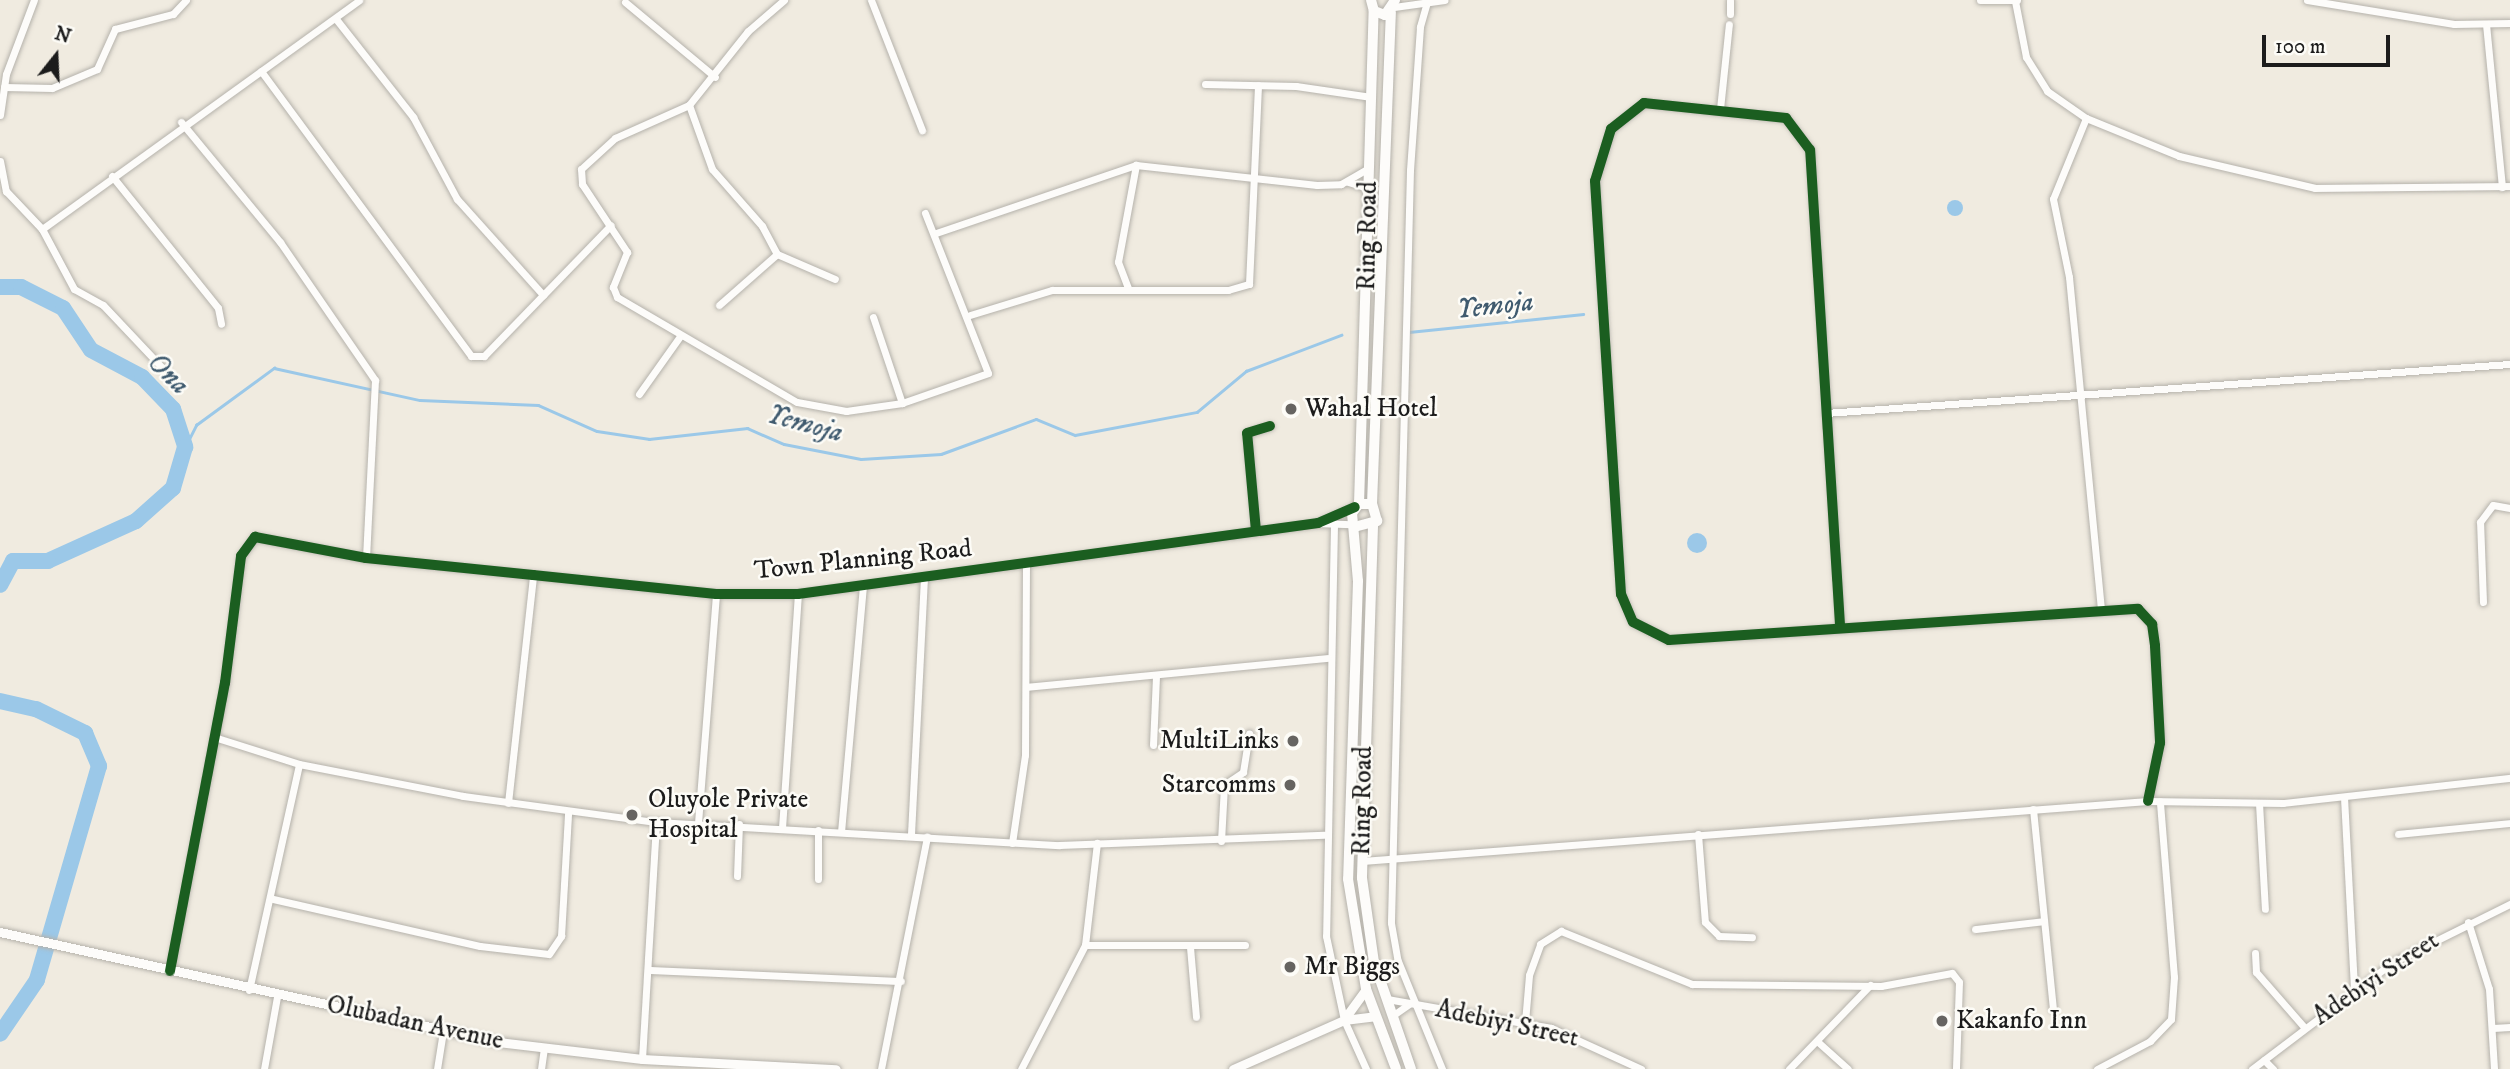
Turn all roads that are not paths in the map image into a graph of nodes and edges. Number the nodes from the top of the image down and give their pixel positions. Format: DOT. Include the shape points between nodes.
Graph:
graph roads {
  1 [pos="34,0"];
  2 [pos="186,0"];
  3 [pos="359,0"];
  4 [pos="784,0"];
  5 [pos="871,0"];
  6 [pos="1416,0"];
  7 [pos="1445,0"];
  8 [pos="1730,0"];
  9 [pos="1980,0"];
  10 [pos="2307,0"];
  11 [pos="2016,1"];
  12 [pos="625,2"];
  13 [pos="1427,2"];
  14 [pos="1373,5"];
  15 [pos="1393,6"];
  16 [pos="1730,14"];
  17 [pos="335,19"];
  18 [pos="2510,23"];
  19 [pos="1728,24"];
  20 [pos="2486,24"];
  21 [pos="261,71"];
  22 [pos="715,78"];
  23 [pos="1205,84"];
  24 [pos="1258,85"];
  25 [pos="4,87"];
  26 [pos="1371,97"];
  27 [pos="689,105"];
  28 [pos="1720,109"];
  29 [pos="0,115"];
  30 [pos="2086,118"];
  31 [pos="181,122"];
  32 [pos="922,130"];
  33 [pos="0,161"];
  34 [pos="1136,165"];
  35 [pos="1369,168"];
  36 [pos="112,176"];
  37 [pos="1254,176"];
  38 [pos="1348,182"];
  39 [pos="2506,186"];
  40 [pos="1368,188"];
  41 [pos="925,213"];
  42 [pos="611,225"];
  43 [pos="42,229"];
  44 [pos="936,233"];
  45 [pos="777,254"];
  46 [pos="835,279"];
  47 [pos="1128,288"];
  48 [pos="543,295"];
  49 [pos="719,306"];
  50 [pos="970,315"];
  51 [pos="873,317"];
  52 [pos="221,324"];
  53 [pos="681,335"];
  54 [pos="2510,364"];
  55 [pos="167,373"];
  56 [pos="2082,391"];
  57 [pos="639,394"];
  58 [pos="902,403"];
  59 [pos="1826,413"];
  60 [pos="1270,426"];
  61 [pos="1372,504"];
  62 [pos="1357,506"];
  63 [pos="2510,509"];
  64 [pos="1318,523"];
  65 [pos="1334,525"];
  66 [pos="1357,525"];
  67 [pos="1373,526"];
  68 [pos="1256,531"];
  69 [pos="366,558"];
  70 [pos="1026,565"];
  71 [pos="533,575"];
  72 [pos="924,579"];
  73 [pos="863,587"];
  74 [pos="716,594"];
  75 [pos="798,594"];
  76 [pos="2483,602"];
  77 [pos="2101,608"];
  78 [pos="1840,625"];
  79 [pos="1328,658"];
  80 [pos="1156,676"];
  81 [pos="1027,687"];
  82 [pos="1249,733"];
  83 [pos="214,737"];
  84 [pos="1153,745"];
  85 [pos="299,764"];
  86 [pos="2510,778"];
  87 [pos="2344,797"];
  88 [pos="2148,801"];
  89 [pos="2160,802"];
  90 [pos="508,803"];
  91 [pos="2259,803"];
  92 [pos="2033,809"];
  93 [pos="568,813"];
  94 [pos="656,822"];
  95 [pos="698,823"];
  96 [pos="2510,823"];
  97 [pos="739,824"];
  98 [pos="782,828"];
  99 [pos="818,830"];
  100 [pos="841,832"];
  101 [pos="911,834"];
  102 [pos="1698,834"];
  103 [pos="2398,834"];
  104 [pos="1324,835"];
  105 [pos="927,836"];
  106 [pos="1221,841"];
  107 [pos="1012,843"];
  108 [pos="1097,843"];
  109 [pos="1394,859"];
  110 [pos="1362,861"];
  111 [pos="737,876"];
  112 [pos="818,879"];
  113 [pos="273,900"];
  114 [pos="2510,904"];
  115 [pos="2265,909"];
  116 [pos="2044,921"];
  117 [pos="2468,922"];
  118 [pos="1975,929"];
  119 [pos="0,932"];
  120 [pos="1752,937"];
  121 [pos="1085,945"];
  122 [pos="1245,945"];
  123 [pos="1190,947"];
  124 [pos="2255,953"];
  125 [pos="648,970"];
  126 [pos="170,971"];
  127 [pos="901,981"];
  128 [pos="1870,985"];
  129 [pos="1366,989"];
  130 [pos="2354,989"];
  131 [pos="249,991"];
  132 [pos="277,997"];
  133 [pos="1387,999"];
  134 [pos="1409,1004"];
  135 [pos="1420,1005"];
  136 [pos="2053,1009"];
  137 [pos="1376,1016"];
  138 [pos="1392,1016"];
  139 [pos="1196,1017"];
  140 [pos="1344,1020"];
  141 [pos="1525,1022"];
  142 [pos="2304,1027"];
  143 [pos="2510,1027"];
  144 [pos="2493,1028"];
  145 [pos="443,1032"];
  146 [pos="1818,1042"];
  147 [pos="544,1048"];
  148 [pos="642,1059"];
  149 [pos="2264,1060"];
  150 [pos="785,1067"];
  151 [pos="264,1069"];
  152 [pos="437,1069"];
  153 [pos="541,1069"];
  154 [pos="836,1069"];
  155 [pos="881,1069"];
  156 [pos="1020,1069"];
  157 [pos="1233,1069"];
  158 [pos="1366,1069"];
  159 [pos="1396,1069"];
  160 [pos="1411,1069"];
  161 [pos="1442,1069"];
  162 [pos="1641,1069"];
  163 [pos="1789,1069"];
  164 [pos="1848,1069"];
  165 [pos="1956,1069"];
  166 [pos="2097,1069"];
  167 [pos="2252,1069"];
  168 [pos="2273,1069"];
  169 [pos="2494,1069"];
  1 -- 25 [label="street"];
  2 -- 25 [label="street" via="173,14 115,29 97,69 52,88"];
  3 -- 17 [label="street"];
  4 -- 22 [label="street" via="748,31"];
  5 -- 32 [label="street"];
  6 -- 13 [label="street"];
  7 -- 13 [label="street"];
  8 -- 16 [label="street"];
  9 -- 11 [label="street"];
  10 -- 20 [label="street"];
  11 -- 30 [label="street" via="2037,78"];
  12 -- 22 [label="street"];
  13 -- 15 [label="street"];
  13 -- 109 [label="street" via="1420,27 1410,170"];
  14 -- 15 [label="main road"];
  14 -- 26 [label="main road, Ring Road"];
  15 -- 61 [label="main road, Ring Road"];
  17 -- 21 [label="street"];
  17 -- 48 [label="street" via="414,117 457,199"];
  18 -- 20 [label="street"];
  19 -- 28 [label="street"];
  20 -- 39 [label="street"];
  21 -- 31 [label="street"];
  21 -- 48 [label="street" via="466,353 484,356"];
  22 -- 27 [label="street"];
  23 -- 24 [label="street"];
  24 -- 26 [label="street"];
  24 -- 37 [label="street"];
  25 -- 29 [label="street"];
  26 -- 35 [label="main road, Ring Road"];
  27 -- 42 [label="street" via="615,138 586,161 579,178"];
  27 -- 45 [label="street" via="712,170 762,226"];
  28 -- 59 [label="street" via="1794,122 1810,150"];
  28 -- 78 [label="street" via="1644,103 1621,118 1599,154 1596,211 1623,604 1639,627 1669,640"];
  30 -- 39 [label="street" via="2179,156 2272,182 2371,191"];
  30 -- 56 [label="street" via="2053,199"];
  31 -- 36 [label="street"];
  31 -- 69 [label="street" via="280,242 375,380"];
  33 -- 43 [label="street" via="12,201"];
  34 -- 37 [label="street"];
  34 -- 44 [label="street"];
  34 -- 47 [label="street" via="1118,262"];
  35 -- 38 [label="street"];
  35 -- 40 [label="main road, Ring Road"];
  36 -- 43 [label="street"];
  36 -- 52 [label="street" via="218,308"];
  37 -- 38 [label="street" via="1317,185"];
  37 -- 47 [label="street" via="1249,284 1228,290"];
  38 -- 40 [label="street"];
  40 -- 62 [label="main road, Ring Road"];
  41 -- 44 [label="street"];
  42 -- 48 [label="street"];
  42 -- 53 [label="street" via="627,252 614,292"];
  43 -- 55 [label="street" via="74,289 103,305"];
  44 -- 50 [label="street"];
  45 -- 46 [label="street"];
  45 -- 49 [label="street"];
  47 -- 50 [label="street" via="1052,290"];
  50 -- 58 [label="street" via="985,377"];
  51 -- 58 [label="street"];
  53 -- 57 [label="street"];
  53 -- 58 [label="street" via="797,402 846,411"];
  54 -- 56 [label="street"];
  56 -- 59 [label="street"];
  56 -- 77 [label="street"];
  59 -- 78 [label="street"];
  60 -- 68 [label="street" via="1247,433"];
  61 -- 62 [label="main road"];
  61 -- 67 [label="main road, Ring Road" via="1378,515"];
  62 -- 64 [label="street, Town Planning Road"];
  62 -- 66 [label="main road, Ring Road"];
  63 -- 76 [label="street" via="2493,505 2480,522"];
  64 -- 65 [label="street"];
  64 -- 68 [label="street, Town Planning Road"];
  65 -- 66 [label="street"];
  65 -- 79 [label="street"];
  66 -- 67 [label="main road"];
  66 -- 129 [label="main road, Ring Road" via="1348,878"];
  67 -- 110 [label="main road, Ring Road"];
  68 -- 70 [label="street, Town Planning Road"];
  69 -- 71 [label="street, Town Planning Road"];
  69 -- 83 [label="street, Town Planning Road" via="263,537 248,540"];
  70 -- 72 [label="street, Town Planning Road"];
  70 -- 81 [label="street"];
  71 -- 74 [label="street, Town Planning Road"];
  71 -- 90 [label="street"];
  72 -- 73 [label="street, Town Planning Road"];
  72 -- 101 [label="street"];
  73 -- 75 [label="street, Town Planning Road"];
  73 -- 100 [label="street"];
  74 -- 75 [label="street, Town Planning Road"];
  74 -- 95 [label="street"];
  75 -- 98 [label="street"];
  77 -- 78 [label="street"];
  77 -- 88 [label="street" via="2138,609 2152,624 2160,743"];
  79 -- 80 [label="street"];
  79 -- 104 [label="street"];
  80 -- 81 [label="street"];
  80 -- 84 [label="street"];
  81 -- 107 [label="street" via="1025,755"];
  82 -- 106 [label="street" via="1243,772 1224,785"];
  83 -- 85 [label="street"];
  83 -- 126 [label="street"];
  85 -- 90 [label="street"];
  85 -- 113 [label="street"];
  86 -- 87 [label="street"];
  87 -- 91 [label="street"];
  87 -- 130 [label="street"];
  88 -- 89 [label="street"];
  88 -- 92 [label="street"];
  89 -- 91 [label="street"];
  89 -- 166 [label="street" via="2175,977 2171,1019 2150,1041"];
  90 -- 93 [label="street"];
  91 -- 115 [label="street"];
  92 -- 102 [label="street"];
  92 -- 116 [label="street"];
  93 -- 94 [label="street"];
  93 -- 113 [label="street" via="561,936 549,954 480,946"];
  94 -- 95 [label="street"];
  94 -- 125 [label="street"];
  95 -- 97 [label="street"];
  96 -- 103 [label="street"];
  97 -- 98 [label="street"];
  97 -- 111 [label="street"];
  98 -- 99 [label="street"];
  99 -- 100 [label="street"];
  99 -- 112 [label="street"];
  100 -- 101 [label="street"];
  101 -- 105 [label="street"];
  102 -- 109 [label="street"];
  102 -- 120 [label="street" via="1704,922 1719,936"];
  104 -- 106 [label="street"];
  104 -- 140 [label="street" via="1326,936"];
  105 -- 107 [label="street"];
  105 -- 127 [label="street"];
  106 -- 108 [label="street"];
  107 -- 108 [label="street"];
  108 -- 121 [label="street"];
  109 -- 110 [label="street"];
  109 -- 135 [label="street" via="1394,941"];
  110 -- 133 [label="main road, Ring Road" via="1368,930"];
  113 -- 131 [label="street"];
  114 -- 117 [label="street, Adebiyi Street"];
  116 -- 118 [label="street"];
  116 -- 136 [label="street"];
  117 -- 130 [label="street, Adebiyi Street"];
  117 -- 144 [label="street" via="2489,989"];
  119 -- 126 [label="street, Olubadan Avenue"];
  121 -- 123 [label="street"];
  121 -- 156 [label="street"];
  122 -- 123 [label="street"];
  123 -- 139 [label="street"];
  124 -- 142 [label="street" via="2256,972"];
  125 -- 127 [label="street"];
  125 -- 148 [label="street"];
  126 -- 131 [label="street, Olubadan Avenue"];
  127 -- 155 [label="street"];
  128 -- 141 [label="street" via="1692,984 1561,931 1541,944 1529,975"];
  128 -- 146 [label="street"];
  128 -- 165 [label="street" via="1958,977"];
  129 -- 137 [label="main road, Ring Road"];
  129 -- 140 [label="street"];
  130 -- 142 [label="street, Adebiyi Street"];
  131 -- 132 [label="street, Olubadan Avenue"];
  132 -- 145 [label="street, Olubadan Avenue"];
  132 -- 151 [label="street"];
  133 -- 134 [label="street, Adebiyi Street"];
  133 -- 138 [label="main road, Ring Road"];
  134 -- 135 [label="street, Adebiyi Street"];
  134 -- 138 [label="street"];
  135 -- 141 [label="street, Adebiyi Street"];
  135 -- 161 [label="street"];
  137 -- 140 [label="street"];
  137 -- 159 [label="main road, Ring Road"];
  138 -- 160 [label="main road, Ring Road"];
  140 -- 157 [label="street"];
  140 -- 158 [label="street"];
  141 -- 162 [label="street, Adebiyi Street" via="1583,1038"];
  142 -- 149 [label="street, Adebiyi Street"];
  143 -- 144 [label="street"];
  144 -- 169 [label="street"];
  145 -- 147 [label="street, Olubadan Avenue"];
  145 -- 152 [label="street"];
  146 -- 163 [label="street"];
  146 -- 164 [label="street"];
  147 -- 148 [label="street, Olubadan Avenue"];
  147 -- 153 [label="street"];
  148 -- 150 [label="street, Olubadan Avenue"];
  149 -- 167 [label="street, Adebiyi Street"];
  149 -- 168 [label="street"];
  150 -- 154 [label="street, Olubadan Avenue"];
}
